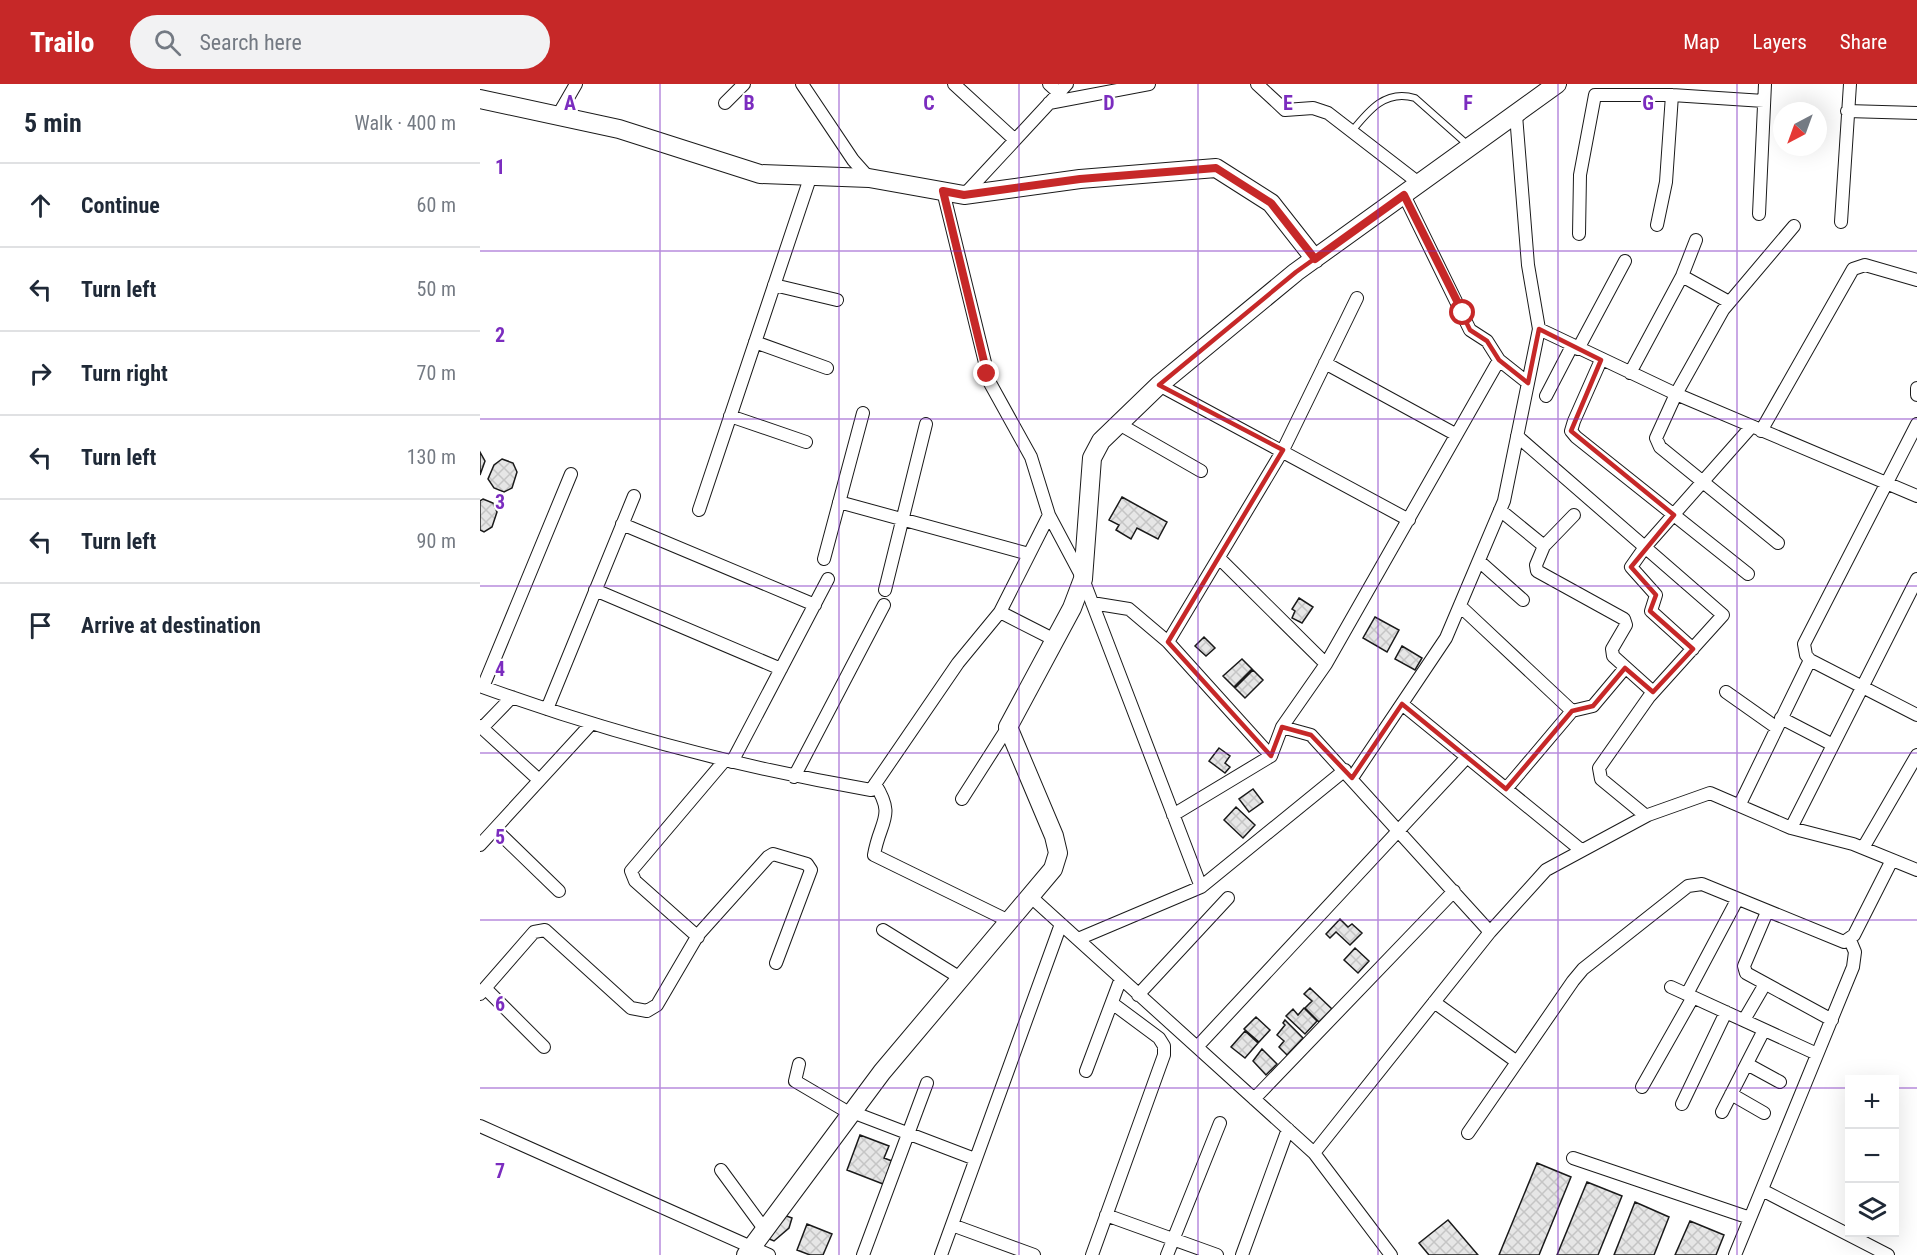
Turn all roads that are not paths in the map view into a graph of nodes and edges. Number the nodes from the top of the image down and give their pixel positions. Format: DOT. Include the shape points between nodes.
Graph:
graph roads {
  1 [pos="576,84"];
  2 [pos="744,84"];
  3 [pos="802,84"];
  4 [pos="954,84"];
  5 [pos="1149,84"];
  6 [pos="1257,84"];
  7 [pos="1557,84"];
  8 [pos="1765,84"];
  9 [pos="1850,84"];
  10 [pos="1058,87"];
  11 [pos="1595,89"];
  12 [pos="1672,95"];
  13 [pos="480,99"];
  14 [pos="1764,101"];
  15 [pos="725,103"];
  16 [pos="1049,103"];
  17 [pos="1847,111"];
  18 [pos="1917,113"];
  19 [pos="1516,115"];
  20 [pos="557,117"];
  21 [pos="1352,132"];
  22 [pos="1015,140"];
  23 [pos="1470,148"];
  24 [pos="810,178"];
  25 [pos="869,178"];
  26 [pos="1420,184"];
  27 [pos="943,191"];
  28 [pos="964,195"];
  29 [pos="1404,195"];
  30 [pos="1759,214"];
  31 [pos="1841,222"];
  32 [pos="1658,225"];
  33 [pos="1794,226"];
  34 [pos="1579,234"];
  35 [pos="1696,240"];
  36 [pos="1315,259"];
  37 [pos="1625,261"];
  38 [pos="1682,276"];
  39 [pos="1917,280"];
  40 [pos="774,285"];
  41 [pos="1357,298"];
  42 [pos="837,300"];
  43 [pos="1729,302"];
  44 [pos="1539,329"];
  45 [pos="755,342"];
  46 [pos="1575,348"];
  47 [pos="1499,360"];
  48 [pos="1601,360"];
  49 [pos="1325,363"];
  50 [pos="827,368"];
  51 [pos="1630,373"];
  52 [pos="1528,383"];
  53 [pos="1159,385"];
  54 [pos="1917,388"];
  55 [pos="1676,394"];
  56 [pos="1917,395"];
  57 [pos="1546,396"];
  58 [pos="863,413"];
  59 [pos="730,416"];
  60 [pos="926,424"];
  61 [pos="1119,424"];
  62 [pos="1917,424"];
  63 [pos="1756,429"];
  64 [pos="1455,434"];
  65 [pos="1517,436"];
  66 [pos="806,442"];
  67 [pos="1283,450"];
  68 [pos="1201,471"];
  69 [pos="572,474"];
  70 [pos="1703,481"];
  71 [pos="1887,484"];
  72 [pos="634,496"];
  73 [pos="1917,496"];
  74 [pos="839,502"];
  75 [pos="699,510"];
  76 [pos="1500,510"];
  77 [pos="1049,515"];
  78 [pos="1674,515"];
  79 [pos="1574,516"];
  80 [pos="903,519"];
  81 [pos="1409,520"];
  82 [pos="622,524"];
  83 [pos="1778,543"];
  84 [pos="1545,546"];
  85 [pos="1645,547"];
  86 [pos="1029,554"];
  87 [pos="824,559"];
  88 [pos="1220,559"];
  89 [pos="1479,561"];
  90 [pos="1748,574"];
  91 [pos="828,579"];
  92 [pos="1083,579"];
  93 [pos="1917,579"];
  94 [pos="595,590"];
  95 [pos="885,590"];
  96 [pos="1523,600"];
  97 [pos="1092,603"];
  98 [pos="815,605"];
  99 [pos="884,605"];
  100 [pos="1460,606"];
  101 [pos="1000,612"];
  102 [pos="1055,640"];
  103 [pos="1168,642"];
  104 [pos="1693,649"];
  105 [pos="1810,660"];
  106 [pos="1326,664"];
  107 [pos="1625,668"];
  108 [pos="781,669"];
  109 [pos="482,687"];
  110 [pos="1863,687"];
  111 [pos="1653,692"];
  112 [pos="1726,692"];
  113 [pos="512,697"];
  114 [pos="1402,704"];
  115 [pos="547,709"];
  116 [pos="1572,711"];
  117 [pos="1917,715"];
  118 [pos="1779,723"];
  119 [pos="591,724"];
  120 [pos="481,727"];
  121 [pos="1008,727"];
  122 [pos="1282,727"];
  123 [pos="1833,745"];
  124 [pos="1917,755"];
  125 [pos="1271,756"];
  126 [pos="1467,757"];
  127 [pos="728,761"];
  128 [pos="1349,774"];
  129 [pos="794,777"];
  130 [pos="539,780"];
  131 [pos="875,784"];
  132 [pos="1506,789"];
  133 [pos="962,799"];
  134 [pos="1740,804"];
  135 [pos="1173,815"];
  136 [pos="1646,816"];
  137 [pos="1791,828"];
  138 [pos="495,829"];
  139 [pos="1400,831"];
  140 [pos="480,845"];
  141 [pos="1863,848"];
  142 [pos="1581,850"];
  143 [pos="1892,860"];
  144 [pos="1917,870"];
  145 [pos="1202,887"];
  146 [pos="558,891"];
  147 [pos="1454,891"];
  148 [pos="1030,896"];
  149 [pos="1228,898"];
  150 [pos="1737,900"];
  151 [pos="1767,912"];
  152 [pos="1011,922"];
  153 [pos="1061,924"];
  154 [pos="883,930"];
  155 [pos="1490,932"];
  156 [pos="698,937"];
  157 [pos="1078,939"];
  158 [pos="1850,940"];
  159 [pos="776,963"];
  160 [pos="1121,978"];
  161 [pos="962,979"];
  162 [pos="1765,984"];
  163 [pos="1671,987"];
  164 [pos="482,991"];
  165 [pos="1138,995"];
  166 [pos="1690,995"];
  167 [pos="1434,1002"];
  168 [pos="1112,1003"];
  169 [pos="1726,1012"];
  170 [pos="1744,1020"];
  171 [pos="1832,1020"];
  172 [pos="1764,1030"];
  173 [pos="544,1047"];
  174 [pos="1197,1047"];
  175 [pos="1817,1054"];
  176 [pos="1517,1062"];
  177 [pos="799,1064"];
  178 [pos="1747,1064"];
  179 [pos="1086,1071"];
  180 [pos="1779,1082"];
  181 [pos="927,1083"];
  182 [pos="1642,1088"];
  183 [pos="1731,1094"];
  184 [pos="1254,1099"];
  185 [pos="1682,1104"];
  186 [pos="1722,1112"];
  187 [pos="852,1113"];
  188 [pos="1764,1113"];
  189 [pos="1220,1123"];
  190 [pos="1288,1130"];
  191 [pos="482,1131"];
  192 [pos="908,1133"];
  193 [pos="1468,1133"];
  194 [pos="1314,1153"];
  195 [pos="1573,1158"];
  196 [pos="975,1159"];
  197 [pos="721,1170"];
  198 [pos="1762,1190"];
  199 [pos="1106,1215"];
  200 [pos="1750,1218"];
  201 [pos="952,1225"];
  202 [pos="765,1230"];
  203 [pos="1173,1239"];
  204 [pos="748,1252"];
  205 [pos="1016,1252"];
  206 [pos="769,1255"];
  207 [pos="863,1255"];
  208 [pos="941,1255"];
  209 [pos="1034,1255"];
  210 [pos="1092,1255"];
  211 [pos="1167,1255"];
  212 [pos="1217,1255"];
  213 [pos="1242,1255"];
  214 [pos="1391,1255"];
  215 [pos="1735,1255"];
  216 [pos="1888,1255"];
  1 -- 20 [label="street"];
  2 -- 15 [label="street"];
  3 -- 25 [label="street"];
  4 -- 22 [label="street"];
  5 -- 16 [label="street"];
  6 -- 21 [label="street" via="1285,110 1321,110"];
  7 -- 19 [label="street"];
  8 -- 14 [label="street"];
  9 -- 17 [label="street"];
  10 -- 16 [label="street"];
  11 -- 12 [label="street"];
  11 -- 34 [label="street" via="1580,175"];
  12 -- 14 [label="street"];
  12 -- 32 [label="street" via="1666,182"];
  13 -- 20 [label="street"];
  14 -- 30 [label="street"];
  16 -- 22 [label="street"];
  17 -- 18 [label="street"];
  17 -- 31 [label="street"];
  19 -- 23 [label="street"];
  19 -- 44 [label="street" via="1528,265"];
  20 -- 24 [label="street" via="619,129 760,174"];
  21 -- 23 [label="lane" via="1380,102 1404,94 1415,98"];
  21 -- 26 [label="street"];
  22 -- 28 [label="street"];
  23 -- 26 [label="street"];
  24 -- 25 [label="street"];
  24 -- 40 [label="street"];
  25 -- 27 [label="street"];
  26 -- 29 [label="street"];
  27 -- 28 [label="street"];
  27 -- 77 [label="street" via="987,374 1031,457"];
  28 -- 36 [label="street" via="1080,179 1216,168 1271,203"];
  29 -- 36 [label="street"];
  29 -- 47 [label="street" via="1470,330 1487,341"];
  33 -- 43 [label="street"];
  35 -- 38 [label="street"];
  36 -- 53 [label="street"];
  37 -- 46 [label="street"];
  38 -- 43 [label="street"];
  38 -- 51 [label="street"];
  39 -- 63 [label="street" via="1865,265 1853,269"];
  40 -- 42 [label="street"];
  40 -- 45 [label="street"];
  41 -- 49 [label="street"];
  43 -- 55 [label="street"];
  44 -- 46 [label="street"];
  44 -- 52 [label="street"];
  45 -- 50 [label="street"];
  45 -- 59 [label="street"];
  46 -- 48 [label="street"];
  46 -- 57 [label="street"];
  47 -- 52 [label="street"];
  47 -- 64 [label="street"];
  48 -- 51 [label="street"];
  48 -- 78 [label="street" via="1571,431"];
  49 -- 64 [label="street"];
  49 -- 67 [label="street"];
  51 -- 55 [label="street"];
  52 -- 65 [label="street"];
  53 -- 61 [label="street"];
  53 -- 67 [label="street"];
  54 -- 56 [label="street"];
  55 -- 63 [label="street"];
  55 -- 70 [label="street" via="1656,438 1660,447"];
  58 -- 74 [label="street"];
  59 -- 66 [label="street"];
  59 -- 75 [label="street"];
  60 -- 80 [label="street"];
  61 -- 68 [label="street"];
  61 -- 92 [label="street" via="1101,441 1092,458"];
  62 -- 71 [label="street"];
  63 -- 70 [label="street"];
  63 -- 71 [label="street"];
  64 -- 81 [label="street"];
  65 -- 76 [label="street"];
  65 -- 85 [label="street"];
  67 -- 81 [label="street"];
  67 -- 88 [label="street"];
  69 -- 109 [label="street"];
  70 -- 78 [label="street"];
  70 -- 83 [label="street"];
  71 -- 73 [label="street"];
  71 -- 105 [label="street" via="1804,644"];
  72 -- 82 [label="street"];
  74 -- 80 [label="street"];
  74 -- 87 [label="street"];
  76 -- 84 [label="street"];
  76 -- 89 [label="street"];
  77 -- 86 [label="street"];
  77 -- 92 [label="street"];
  78 -- 85 [label="street"];
  78 -- 90 [label="street"];
  79 -- 84 [label="street"];
  80 -- 86 [label="street"];
  80 -- 95 [label="street"];
  81 -- 106 [label="street"];
  82 -- 94 [label="street"];
  82 -- 98 [label="street"];
  84 -- 107 [label="street" via="1537,571 1626,622 1611,653"];
  85 -- 104 [label="street" via="1631,567 1657,596 1651,611"];
  85 -- 104 [label="street" via="1723,615"];
  86 -- 101 [label="street"];
  88 -- 103 [label="street"];
  88 -- 106 [label="street"];
  89 -- 96 [label="street"];
  89 -- 100 [label="street"];
  91 -- 98 [label="street"];
  92 -- 97 [label="street"];
  92 -- 102 [label="street"];
  93 -- 110 [label="street"];
  94 -- 108 [label="street"];
  94 -- 115 [label="street"];
  97 -- 103 [label="street" via="1129,609"];
  97 -- 135 [label="street"];
  98 -- 108 [label="street"];
  99 -- 129 [label="street"];
  100 -- 114 [label="street" via="1446,638"];
  100 -- 116 [label="street"];
  101 -- 102 [label="street"];
  101 -- 131 [label="street" via="958,663"];
  102 -- 121 [label="street"];
  103 -- 125 [label="street"];
  104 -- 111 [label="street"];
  105 -- 110 [label="street"];
  105 -- 118 [label="street"];
  106 -- 122 [label="street"];
  107 -- 111 [label="street"];
  107 -- 116 [label="street" via="1593,706"];
  108 -- 127 [label="street"];
  109 -- 113 [label="street"];
  110 -- 117 [label="street"];
  110 -- 123 [label="street"];
  111 -- 136 [label="street" via="1599,768 1601,778"];
  112 -- 118 [label="street"];
  113 -- 115 [label="street"];
  113 -- 120 [label="street"];
  114 -- 126 [label="street"];
  114 -- 128 [label="street"];
  115 -- 119 [label="street"];
  116 -- 132 [label="street"];
  118 -- 123 [label="street"];
  118 -- 134 [label="street"];
  119 -- 127 [label="street"];
  119 -- 130 [label="street"];
  120 -- 130 [label="street"];
  121 -- 133 [label="street"];
  121 -- 148 [label="street" via="1058,853 1053,869"];
  122 -- 125 [label="street"];
  122 -- 128 [label="street" via="1311,735"];
  123 -- 137 [label="street"];
  124 -- 141 [label="street"];
  125 -- 135 [label="street"];
  126 -- 132 [label="street"];
  126 -- 139 [label="street"];
  127 -- 129 [label="street"];
  127 -- 156 [label="street" via="630,871 635,881"];
  128 -- 139 [label="street"];
  128 -- 145 [label="street"];
  129 -- 131 [label="street" via="871,790"];
  130 -- 138 [label="street"];
  131 -- 152 [label="street" via="886,801 887,811 874,855"];
  132 -- 142 [label="street"];
  134 -- 136 [label="street" via="1710,793"];
  134 -- 137 [label="street"];
  135 -- 145 [label="street"];
  136 -- 142 [label="street"];
  137 -- 141 [label="street"];
  138 -- 140 [label="street"];
  138 -- 146 [label="street"];
  139 -- 147 [label="street"];
  139 -- 174 [label="street"];
  141 -- 143 [label="street"];
  142 -- 155 [label="street" via="1546,870"];
  143 -- 144 [label="street"];
  143 -- 158 [label="street"];
  145 -- 157 [label="street"];
  147 -- 155 [label="street"];
  147 -- 184 [label="street"];
  148 -- 152 [label="street"];
  148 -- 153 [label="street"];
  149 -- 165 [label="street"];
  150 -- 151 [label="street"];
  150 -- 166 [label="street"];
  150 -- 176 [label="street" via="1702,884 1688,886 1583,969"];
  151 -- 158 [label="street" via="1838,942"];
  151 -- 162 [label="street" via="1744,966 1749,976"];
  152 -- 161 [label="street"];
  153 -- 157 [label="street"];
  153 -- 196 [label="street"];
  154 -- 161 [label="street"];
  155 -- 167 [label="street"];
  156 -- 159 [label="street" via="770,855 807,864 811,870"];
  156 -- 164 [label="street" via="657,1005 647,1011 631,1008 545,930 534,932"];
  157 -- 160 [label="street"];
  158 -- 171 [label="street" via="1855,959"];
  160 -- 165 [label="street"];
  160 -- 168 [label="street"];
  161 -- 187 [label="street"];
  162 -- 170 [label="street"];
  162 -- 171 [label="street"];
  163 -- 166 [label="street"];
  164 -- 173 [label="street"];
  165 -- 174 [label="street"];
  166 -- 169 [label="street"];
  166 -- 182 [label="street"];
  167 -- 176 [label="street"];
  167 -- 194 [label="street"];
  168 -- 179 [label="street"];
  168 -- 199 [label="street" via="1159,1038 1164,1055"];
  169 -- 170 [label="street"];
  169 -- 185 [label="street"];
  170 -- 172 [label="street"];
  171 -- 175 [label="street"];
  172 -- 175 [label="street"];
  172 -- 178 [label="street"];
  174 -- 184 [label="street"];
  175 -- 198 [label="street"];
  176 -- 193 [label="street"];
  177 -- 187 [label="street" via="795,1082"];
  178 -- 180 [label="street"];
  178 -- 183 [label="street"];
  181 -- 192 [label="street"];
  183 -- 186 [label="street"];
  183 -- 188 [label="street"];
  184 -- 190 [label="street"];
  187 -- 192 [label="street"];
  187 -- 202 [label="street"];
  189 -- 203 [label="street"];
  190 -- 194 [label="street"];
  190 -- 213 [label="street"];
  191 -- 204 [label="street"];
  192 -- 196 [label="street"];
  192 -- 207 [label="street"];
  194 -- 214 [label="street"];
  195 -- 200 [label="street"];
  196 -- 201 [label="street"];
  197 -- 202 [label="street"];
  198 -- 200 [label="street"];
  198 -- 216 [label="street"];
  199 -- 203 [label="street"];
  199 -- 210 [label="street"];
  200 -- 215 [label="street"];
  201 -- 205 [label="street"];
  201 -- 208 [label="street"];
  202 -- 204 [label="street"];
  203 -- 211 [label="street"];
  203 -- 212 [label="street"];
  204 -- 206 [label="street"];
  205 -- 209 [label="street"];
}
